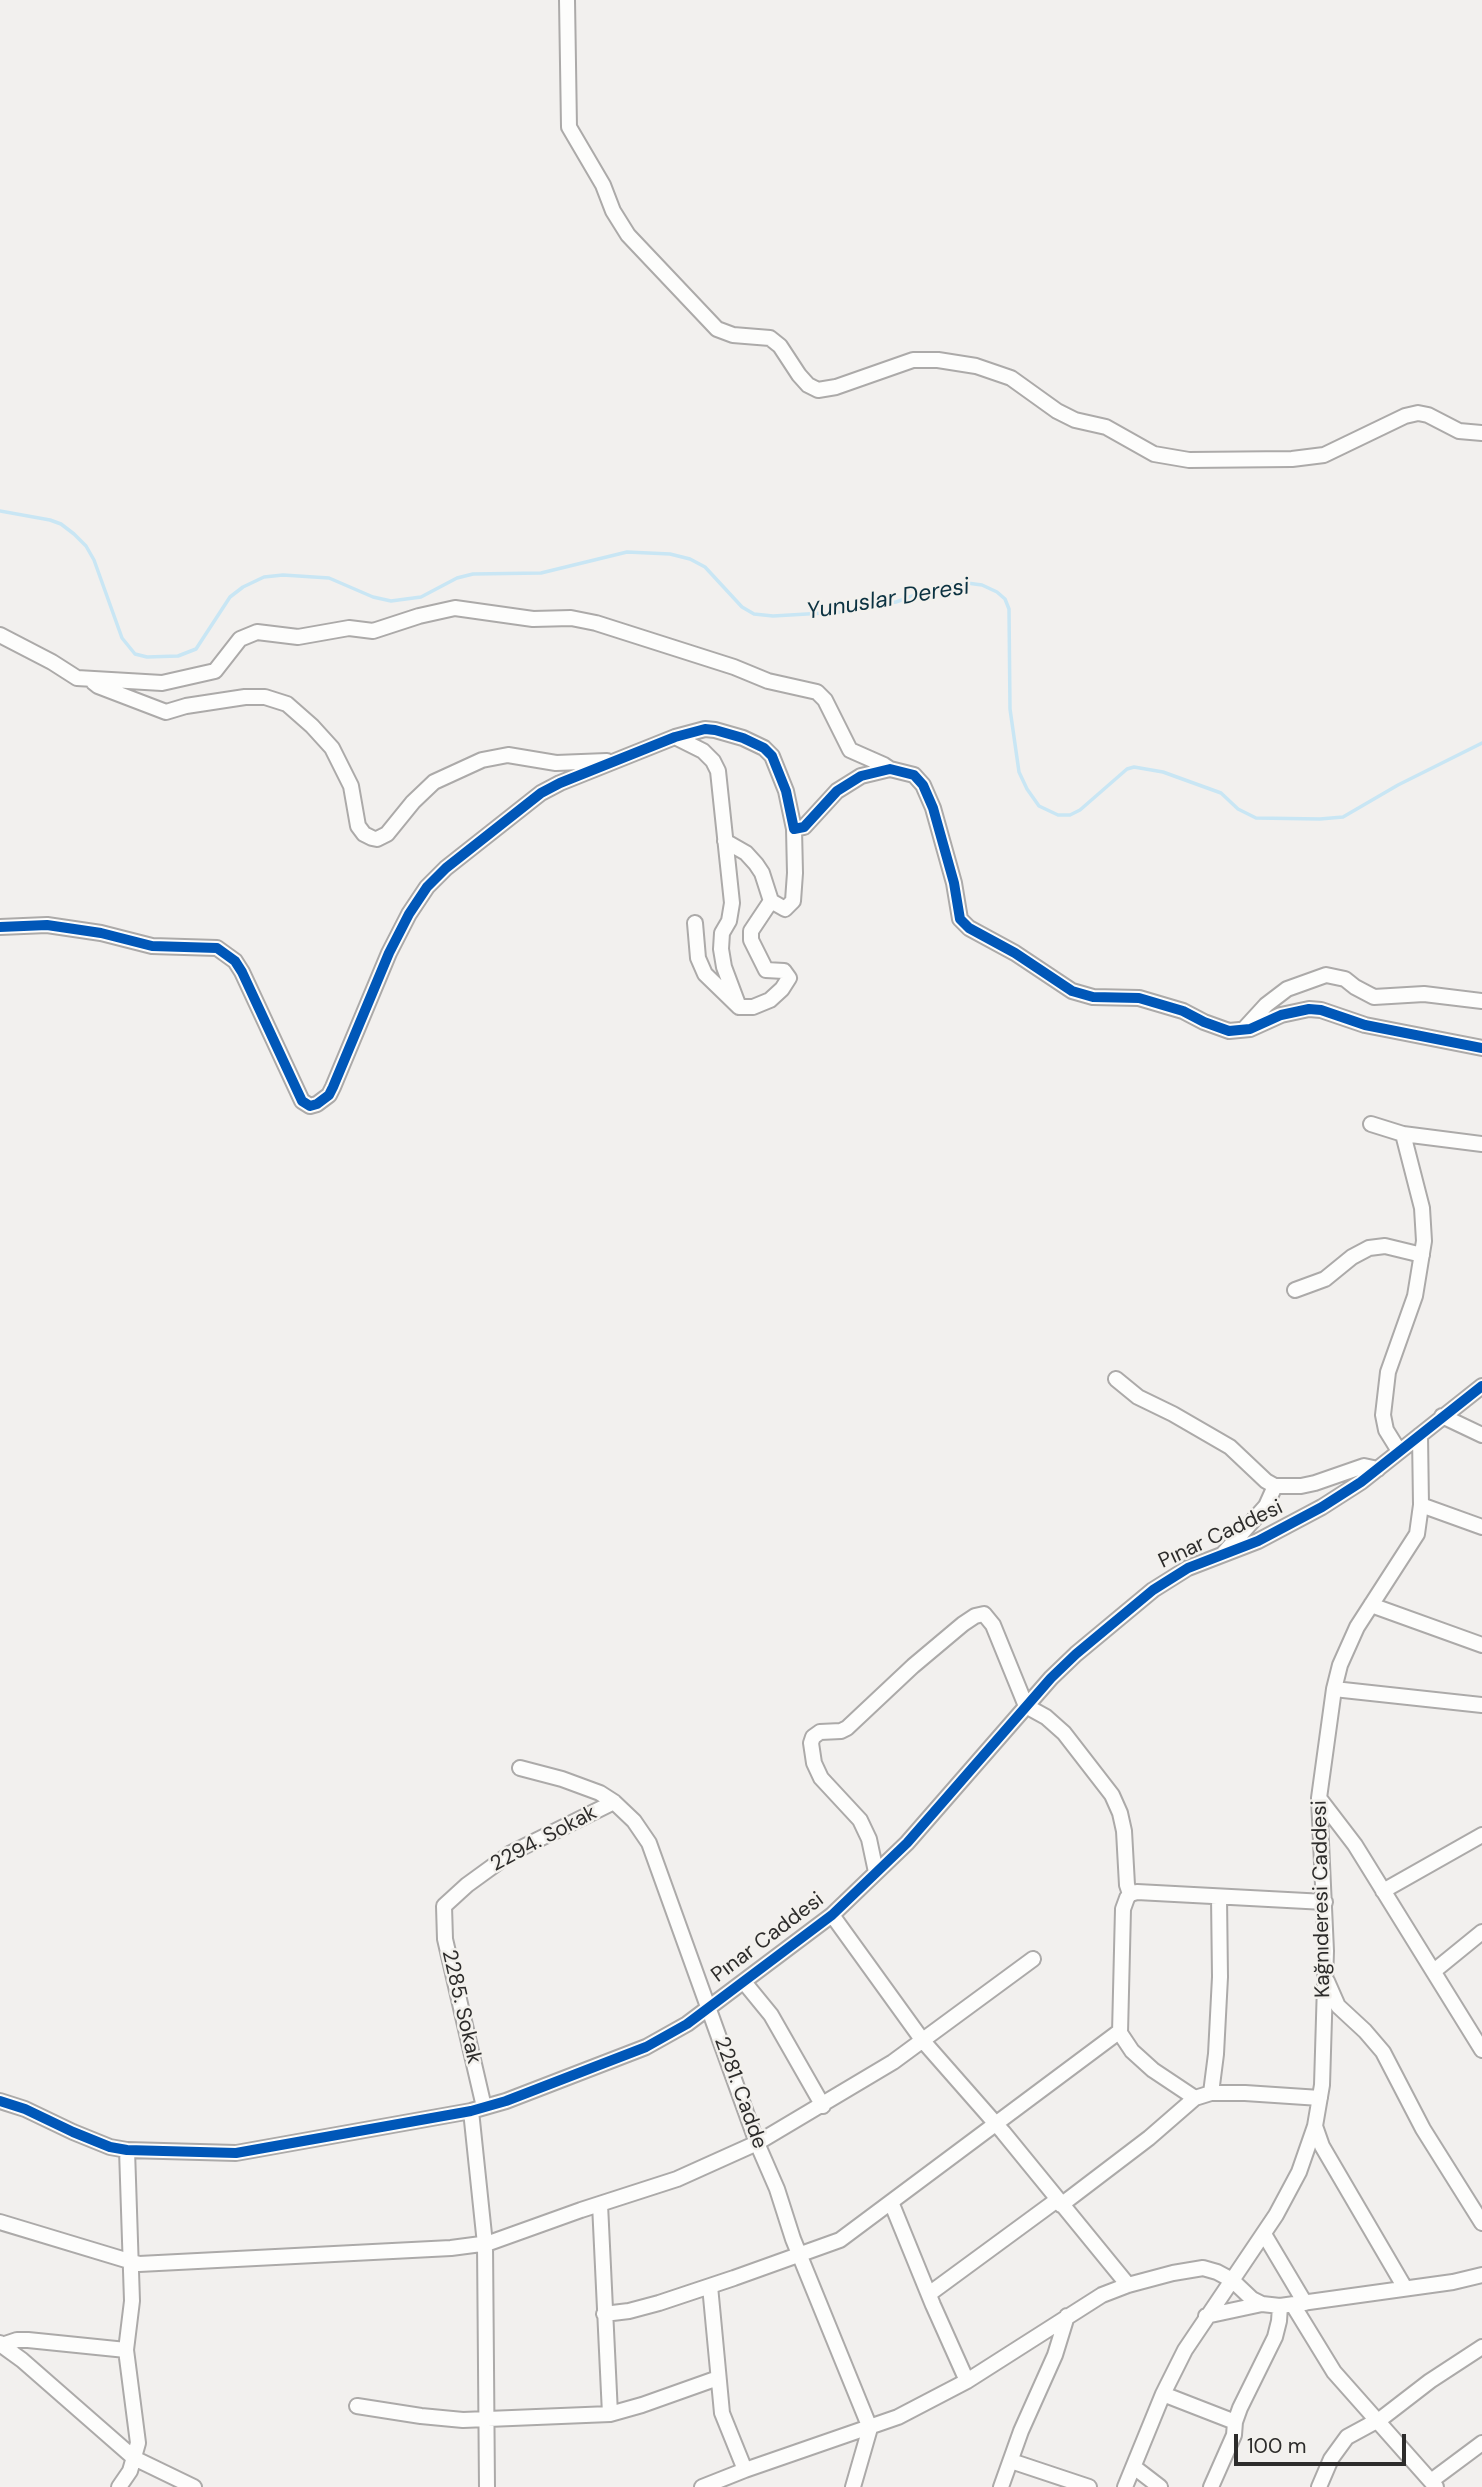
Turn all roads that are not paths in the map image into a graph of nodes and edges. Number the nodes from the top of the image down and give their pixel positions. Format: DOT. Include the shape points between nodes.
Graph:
graph roads {
  1 [pos="567,0"];
  2 [pos="1482,433"];
  3 [pos="0,635"];
  4 [pos="93,681"];
  5 [pos="674,737"];
  6 [pos="853,752"];
  7 [pos="612,763"];
  8 [pos="890,769"];
  9 [pos="854,780"];
  10 [pos="794,830"];
  11 [pos="725,841"];
  12 [pos="771,901"];
  13 [pos="695,923"];
  14 [pos="0,927"];
  15 [pos="1482,1001"];
  16 [pos="739,1007"];
  17 [pos="1244,1030"];
  18 [pos="1482,1048"];
  19 [pos="1371,1124"];
  20 [pos="1403,1134"];
  21 [pos="1482,1144"];
  22 [pos="1422,1255"];
  23 [pos="1295,1290"];
  24 [pos="1116,1379"];
  25 [pos="1482,1386"];
  26 [pos="1442,1416"];
  27 [pos="1420,1434"];
  28 [pos="1482,1435"];
  29 [pos="1399,1451"];
  30 [pos="1378,1469"];
  31 [pos="1275,1486"];
  32 [pos="1421,1505"];
  33 [pos="1482,1527"];
  34 [pos="1223,1555"];
  35 [pos="1371,1605"];
  36 [pos="1482,1645"];
  37 [pos="1334,1689"];
  38 [pos="1482,1704"];
  39 [pos="1026,1706"];
  40 [pos="520,1768"];
  41 [pos="1319,1798"];
  42 [pos="614,1802"];
  43 [pos="1482,1835"];
  44 [pos="876,1872"];
  45 [pos="1383,1891"];
  46 [pos="1130,1894"];
  47 [pos="1219,1897"];
  48 [pos="1325,1902"];
  49 [pos="444,1906"];
  50 [pos="832,1915"];
  51 [pos="1482,1932"];
  52 [pos="1033,1959"];
  53 [pos="1434,1971"];
  54 [pos="1325,1975"];
  55 [pos="744,1982"];
  56 [pos="709,2007"];
  57 [pos="1120,2031"];
  58 [pos="923,2041"];
  59 [pos="1482,2050"];
  60 [pos="1211,2093"];
  61 [pos="1195,2098"];
  62 [pos="1320,2098"];
  63 [pos="0,2101"];
  64 [pos="824,2106"];
  65 [pos="477,2109"];
  66 [pos="995,2123"];
  67 [pos="1315,2126"];
  68 [pos="757,2143"];
  69 [pos="127,2150"];
  70 [pos="891,2203"];
  71 [pos="1059,2203"];
  72 [pos="600,2204"];
  73 [pos="0,2222"];
  74 [pos="1482,2222"];
  75 [pos="1264,2234"];
  76 [pos="485,2244"];
  77 [pos="800,2255"];
  78 [pos="131,2262"];
  79 [pos="1482,2276"];
  80 [pos="1232,2280"];
  81 [pos="1128,2285"];
  82 [pos="710,2286"];
  83 [pos="1405,2288"];
  84 [pos="929,2294"];
  85 [pos="1262,2304"];
  86 [pos="1293,2304"];
  87 [pos="604,2314"];
  88 [pos="1067,2316"];
  89 [pos="1206,2316"];
  90 [pos="1,2344"];
  91 [pos="1482,2347"];
  92 [pos="126,2350"];
  93 [pos="719,2378"];
  94 [pos="967,2381"];
  95 [pos="1163,2394"];
  96 [pos="357,2406"];
  97 [pos="610,2414"];
  98 [pos="486,2420"];
  99 [pos="1235,2421"];
  100 [pos="1376,2421"];
  101 [pos="870,2428"];
  102 [pos="1482,2443"];
  103 [pos="134,2458"];
  104 [pos="1011,2461"];
  105 [pos="1133,2467"];
  106 [pos="745,2470"];
  107 [pos="1434,2484"];
  108 [pos="119,2487"];
  109 [pos="194,2487"];
  110 [pos="487,2487"];
  111 [pos="702,2487"];
  112 [pos="853,2487"];
  113 [pos="1001,2487"];
  114 [pos="1089,2487"];
  115 [pos="1125,2487"];
  116 [pos="1160,2487"];
  117 [pos="1211,2487"];
  118 [pos="1319,2487"];
  1 -- 2 [label="street" via="569,127 628,235 717,329 770,338 808,385 818,390 913,360 976,366 1011,378 1075,420 1106,427 1154,454 1189,460 1292,459 1324,454 1418,413 1459,431"];
  3 -- 4 [label="street" via="68,674"];
  4 -- 6 [label="street" via="162,683 209,674 240,639 257,632 298,637 349,628 373,631 464,608 521,618 589,621 768,681 817,692"];
  4 -- 7 [label="street" via="166,712 245,697 287,704 332,748 351,786 358,825 364,834 377,839 387,834 434,782 482,760 508,755 556,763"];
  5 -- 7 [label="street"];
  5 -- 10 [label="street" via="715,730 764,748 782,777"];
  5 -- 11 [label="street" via="703,751 716,765"];
  6 -- 8 [label="street"];
  6 -- 9 [label="street"];
  7 -- 14 [label="street" via="541,793 427,887 389,953 333,1087 324,1100 310,1106 302,1101 242,972 217,948 152,946 47,925"];
  8 -- 9 [label="street"];
  8 -- 17 [label="street" via="914,775 928,793 952,875 958,915 969,928 1078,994 1139,998 1183,1011 1222,1030"];
  9 -- 10 [label="street" via="804,827"];
  10 -- 12 [label="street" via="793,901 785,909"];
  11 -- 12 [label="street" via="756,864"];
  11 -- 16 [label="street" via="732,903 721,949"];
  12 -- 16 [label="street" via="751,931 751,940 766,970 784,971 788,982 763,1003"];
  13 -- 16 [label="street" via="701,968"];
  15 -- 17 [label="street" via="1424,994 1374,997 1345,979 1326,975 1287,989 1266,1004"];
  17 -- 18 [label="street" via="1300,1010 1321,1010 1357,1023"];
  19 -- 20 [label="street"];
  20 -- 21 [label="street"];
  20 -- 22 [label="street" via="1422,1208"];
  22 -- 23 [label="street" via="1385,1246 1369,1248 1325,1279"];
  22 -- 29 [label="street" via="1415,1296 1388,1372 1383,1415"];
  24 -- 31 [label="street" via="1138,1397 1230,1447"];
  25 -- 26 [label="street, Pınar Caddesi"];
  26 -- 27 [label="street, Pınar Caddesi"];
  26 -- 28 [label="street"];
  27 -- 29 [label="street, Pınar Caddesi"];
  27 -- 32 [label="street, Kağnıderesi Caddesi"];
  29 -- 30 [label="street, Pınar Caddesi"];
  30 -- 31 [label="street" via="1364,1466 1301,1486"];
  30 -- 34 [label="street, Pınar Caddesi" via="1302,1518"];
  31 -- 34 [label="street" via="1266,1506"];
  32 -- 33 [label="street"];
  32 -- 35 [label="street, Kağnıderesi Caddesi" via="1417,1534"];
  34 -- 39 [label="street, Pınar Caddesi" via="1188,1568 1153,1590 1076,1654"];
  35 -- 36 [label="street"];
  35 -- 37 [label="street, Kağnıderesi Caddesi" via="1347,1648"];
  37 -- 38 [label="street"];
  37 -- 41 [label="street, Kağnıderesi Caddesi"];
  39 -- 44 [label="street, Pınar Caddesi"];
  39 -- 44 [label="street" via="993,1625 980,1614 847,1728 813,1737 814,1763 821,1778 860,1820"];
  39 -- 46 [label="street" via="1064,1733 1112,1795 1123,1822"];
  40 -- 42 [label="street, 2281. Cadde" via="576,1784"];
  41 -- 45 [label="street" via="1355,1844"];
  41 -- 48 [label="street, Kağnıderesi Caddesi"];
  42 -- 49 [label="street, 2294. Sokak" via="511,1853"];
  42 -- 56 [label="street, 2281. Cadde" via="649,1843"];
  43 -- 45 [label="street"];
  44 -- 50 [label="street, Pınar Caddesi"];
  45 -- 53 [label="street"];
  46 -- 47 [label="street"];
  46 -- 57 [label="street" via="1123,1909"];
  47 -- 48 [label="street"];
  47 -- 60 [label="street" via="1220,1977"];
  48 -- 54 [label="street, Kağnıderesi Caddesi"];
  49 -- 65 [label="street, 2285. Sokak" via="445,1939"];
  50 -- 55 [label="street, Pınar Caddesi"];
  50 -- 58 [label="street"];
  51 -- 53 [label="street"];
  52 -- 58 [label="street"];
  53 -- 59 [label="street"];
  54 -- 62 [label="street, Kağnıderesi Caddesi"];
  54 -- 74 [label="street" via="1338,2006 1383,2052 1423,2129"];
  55 -- 56 [label="street, Pınar Caddesi"];
  55 -- 64 [label="street" via="771,2015"];
  56 -- 65 [label="street, Pınar Caddesi" via="646,2047"];
  56 -- 68 [label="street, 2281. Cadde"];
  57 -- 61 [label="street" via="1143,2060"];
  57 -- 66 [label="street"];
  58 -- 64 [label="street"];
  58 -- 66 [label="street"];
  60 -- 61 [label="street"];
  60 -- 62 [label="street"];
  61 -- 71 [label="street" via="1157,2132"];
  62 -- 67 [label="street, Kağnıderesi Caddesi"];
  63 -- 69 [label="street, Pınar Caddesi" via="96,2142"];
  64 -- 68 [label="street"];
  65 -- 69 [label="street, Pınar Caddesi" via="236,2153"];
  65 -- 76 [label="street, 2285. Sokak"];
  66 -- 70 [label="street"];
  66 -- 71 [label="street"];
  67 -- 75 [label="street, Kağnıderesi Caddesi" via="1299,2172"];
  67 -- 83 [label="street" via="1322,2146"];
  68 -- 72 [label="street" via="677,2179"];
  68 -- 77 [label="street, 2281. Cadde"];
  69 -- 78 [label="street"];
  70 -- 77 [label="street" via="840,2240"];
  70 -- 84 [label="street"];
  71 -- 81 [label="street"];
  71 -- 84 [label="street"];
  72 -- 76 [label="street"];
  72 -- 87 [label="street"];
  73 -- 78 [label="street"];
  75 -- 80 [label="street, Kağnıderesi Caddesi"];
  75 -- 86 [label="street"];
  76 -- 78 [label="street"];
  76 -- 98 [label="street, 2285. Sokak"];
  77 -- 82 [label="street"];
  77 -- 101 [label="street, 2281. Cadde"];
  78 -- 92 [label="street"];
  79 -- 83 [label="street"];
  80 -- 81 [label="street" via="1203,2268"];
  80 -- 85 [label="street"];
  80 -- 89 [label="street, Kağnıderesi Caddesi"];
  81 -- 88 [label="street"];
  82 -- 87 [label="street"];
  82 -- 93 [label="street"];
  83 -- 86 [label="street"];
  84 -- 94 [label="street"];
  85 -- 86 [label="street"];
  85 -- 89 [label="street"];
  86 -- 99 [label="street" via="1279,2321"];
  86 -- 100 [label="street" via="1334,2372"];
  87 -- 97 [label="street"];
  88 -- 94 [label="street"];
  88 -- 104 [label="street"];
  89 -- 95 [label="street, Kağnıderesi Caddesi"];
  90 -- 92 [label="street" via="28,2340"];
  90 -- 103 [label="street"];
  91 -- 100 [label="street"];
  92 -- 103 [label="street" via="138,2443"];
  93 -- 97 [label="street"];
  93 -- 106 [label="street" via="722,2413"];
  94 -- 101 [label="street"];
  95 -- 99 [label="street"];
  95 -- 105 [label="street, Kağnıderesi Caddesi"];
  96 -- 98 [label="street"];
  97 -- 98 [label="street"];
  98 -- 110 [label="street, 2285. Sokak"];
  99 -- 117 [label="street" via="1234,2435"];
  100 -- 107 [label="street"];
  100 -- 118 [label="street" via="1353,2432 1336,2449"];
  101 -- 106 [label="street"];
  101 -- 112 [label="street"];
  102 -- 107 [label="street"];
  103 -- 108 [label="street"];
  103 -- 109 [label="street"];
  104 -- 113 [label="street"];
  104 -- 114 [label="street"];
  105 -- 115 [label="street, Kağnıderesi Caddesi"];
  105 -- 116 [label="street"];
  106 -- 111 [label="street"];
}
